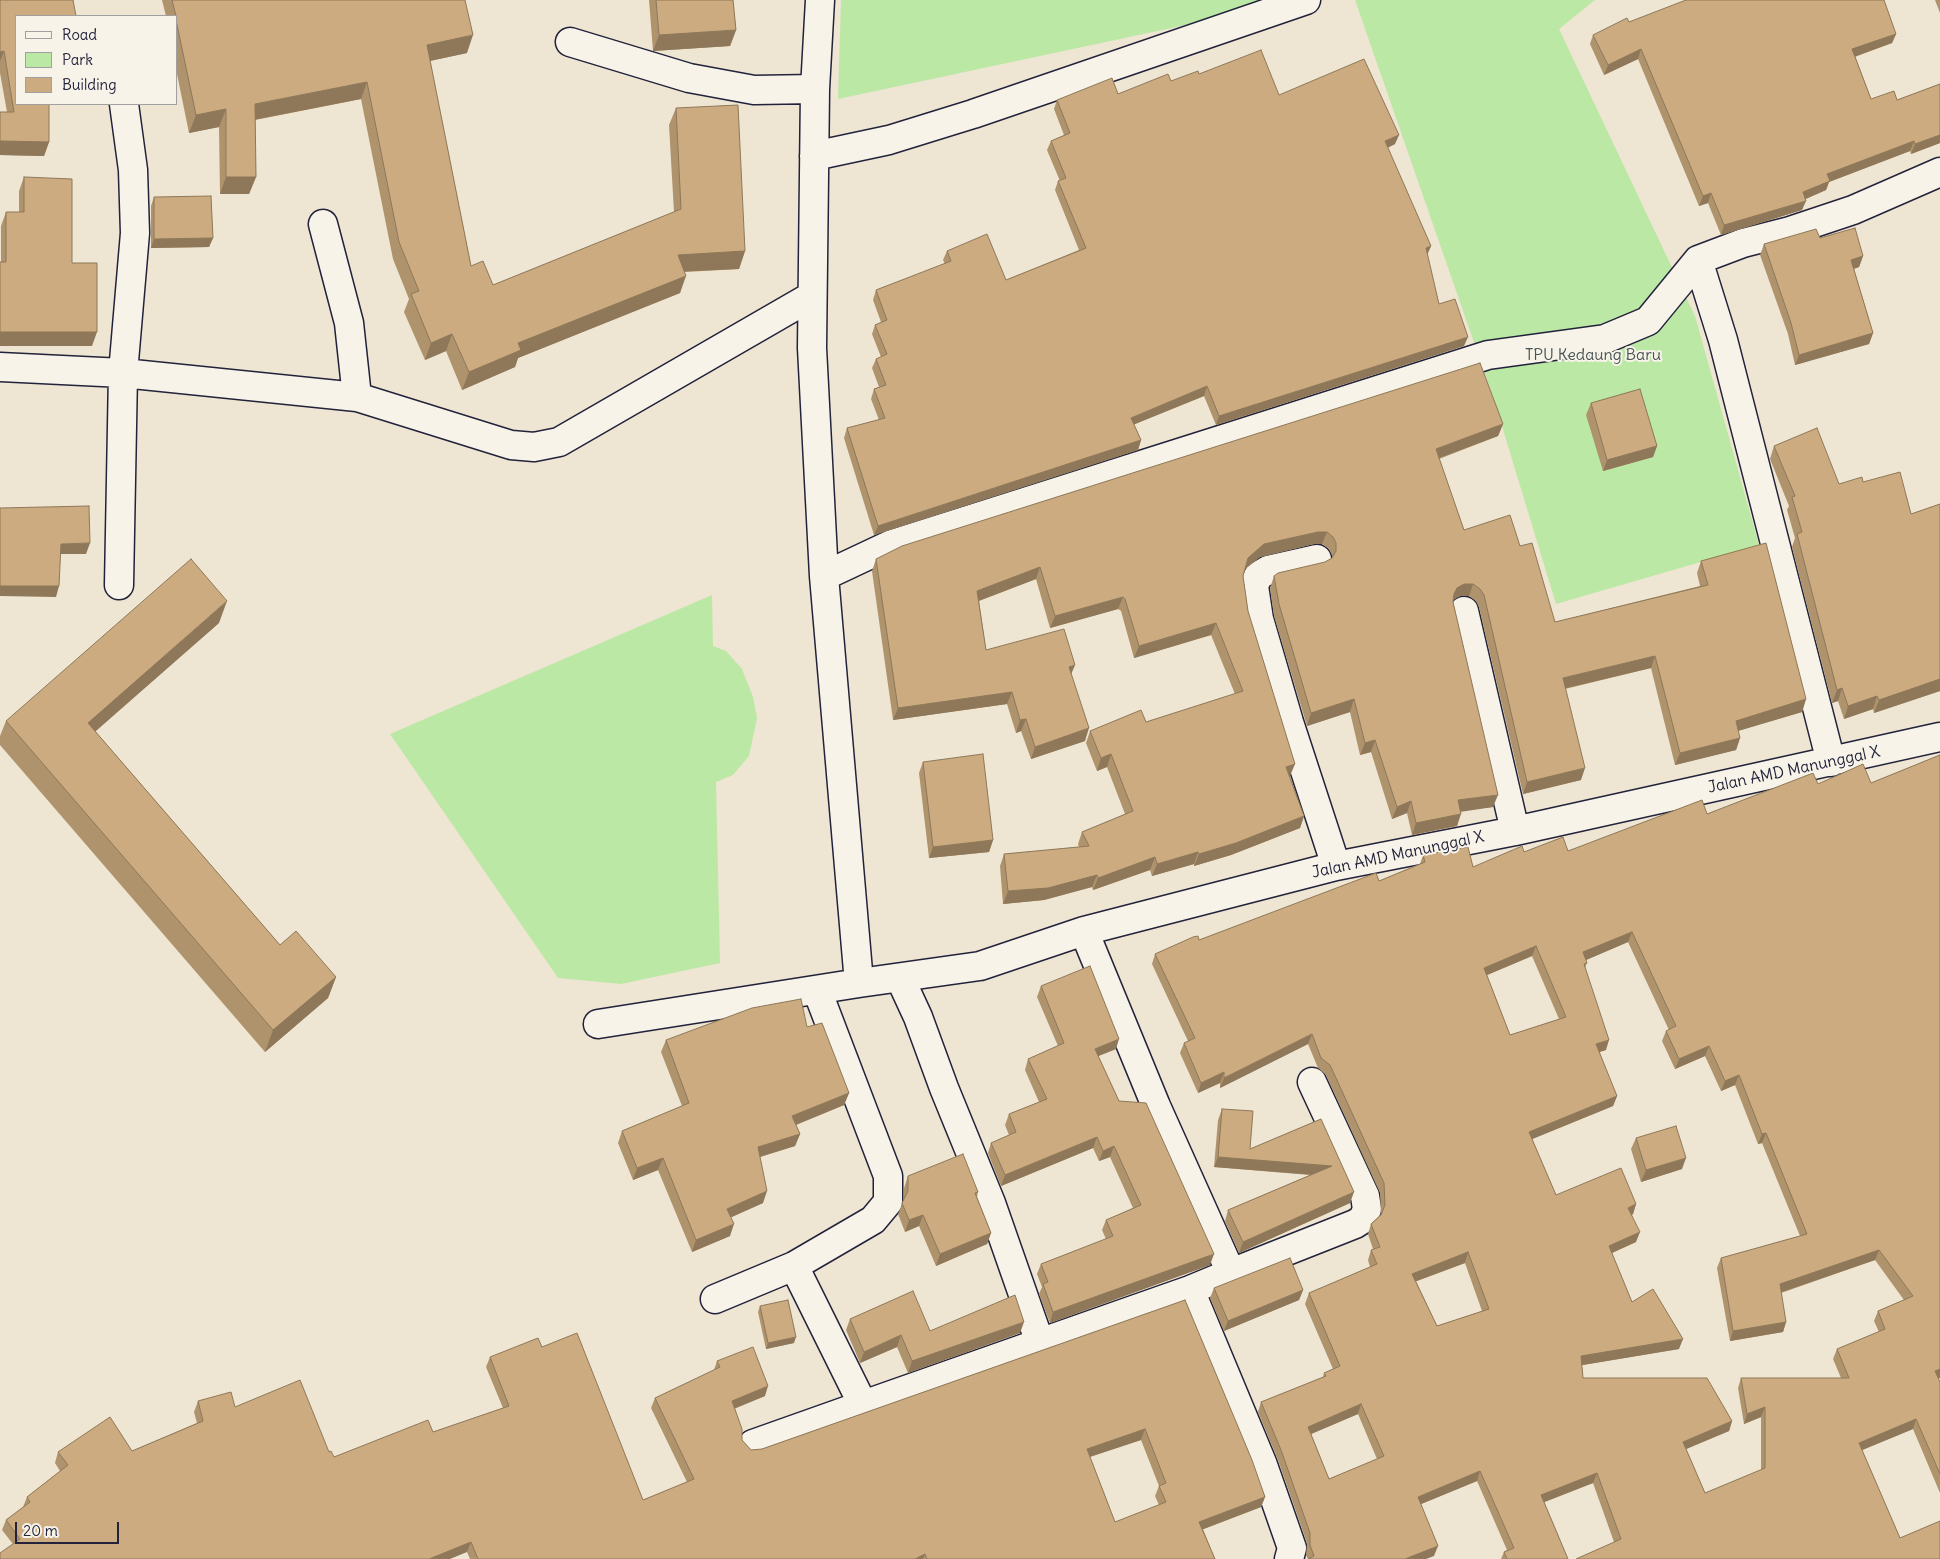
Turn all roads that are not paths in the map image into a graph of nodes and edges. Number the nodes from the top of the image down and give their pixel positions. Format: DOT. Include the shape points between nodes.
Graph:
graph roads {
  1 [pos="820,0"];
  2 [pos="1306,0"];
  3 [pos="570,42"];
  4 [pos="815,88"];
  5 [pos="124,105"];
  6 [pos="814,156"];
  7 [pos="1940,172"];
  8 [pos="323,224"];
  9 [pos="1698,260"];
  10 [pos="812,296"];
  11 [pos="0,367"];
  12 [pos="124,373"];
  13 [pos="357,397"];
  14 [pos="1317,559"];
  15 [pos="824,576"];
  16 [pos="119,585"];
  17 [pos="1464,611"];
  18 [pos="1940,737"];
  19 [pos="1831,762"];
  20 [pos="1516,831"];
  21 [pos="1336,866"];
  22 [pos="1084,931"];
  23 [pos="900,978"];
  24 [pos="859,983"];
  25 [pos="817,990"];
  26 [pos="598,1024"];
  27 [pos="1312,1082"];
  28 [pos="794,1266"];
  29 [pos="1231,1274"];
  30 [pos="1190,1290"];
  31 [pos="715,1299"];
  32 [pos="1040,1343"];
  33 [pos="863,1405"];
  34 [pos="753,1444"];
  35 [pos="1290,1559"];
  1 -- 4 [label="street"];
  2 -- 6 [label="street" via="973,114 889,140"];
  3 -- 4 [label="street" via="688,78 754,90"];
  4 -- 6 [label="street"];
  5 -- 12 [label="street" via="133,170 135,233"];
  6 -- 10 [label="street"];
  7 -- 9 [label="street" via="1853,210"];
  8 -- 13 [label="street" via="349,323"];
  9 -- 15 [label="street" via="1648,321 1605,339 1488,355 892,544"];
  9 -- 19 [label="street" via="1724,340"];
  10 -- 13 [label="street" via="559,442 534,447 511,445"];
  10 -- 15 [label="street"];
  11 -- 12 [label="street"];
  12 -- 13 [label="street"];
  12 -- 16 [label="street"];
  14 -- 21 [label="street" via="1268,570 1258,576 1254,586 1259,618 1289,722"];
  15 -- 24 [label="street"];
  17 -- 20 [label="street"];
  18 -- 19 [label="street, Jalan AMD Manunggal X"];
  19 -- 20 [label="street, Jalan AMD Manunggal X"];
  20 -- 21 [label="street, Jalan AMD Manunggal X"];
  21 -- 22 [label="street, Jalan AMD Manunggal X"];
  22 -- 23 [label="street, Jalan AMD Manunggal X" via="980,966"];
  22 -- 29 [label="street" via="1156,1106"];
  23 -- 24 [label="street, Jalan AMD Manunggal X"];
  23 -- 32 [label="street" via="991,1204"];
  24 -- 25 [label="street, Jalan AMD Manunggal X"];
  25 -- 26 [label="street, Jalan AMD Manunggal X"];
  25 -- 28 [label="street" via="888,1176 888,1202 873,1220"];
  27 -- 29 [label="street" via="1365,1196 1367,1209 1363,1219"];
  28 -- 31 [label="street"];
  28 -- 33 [label="street"];
  29 -- 30 [label="street"];
  30 -- 32 [label="street"];
  30 -- 35 [label="street" via="1263,1465 1292,1548"];
  32 -- 33 [label="street"];
  33 -- 34 [label="street"];
}
